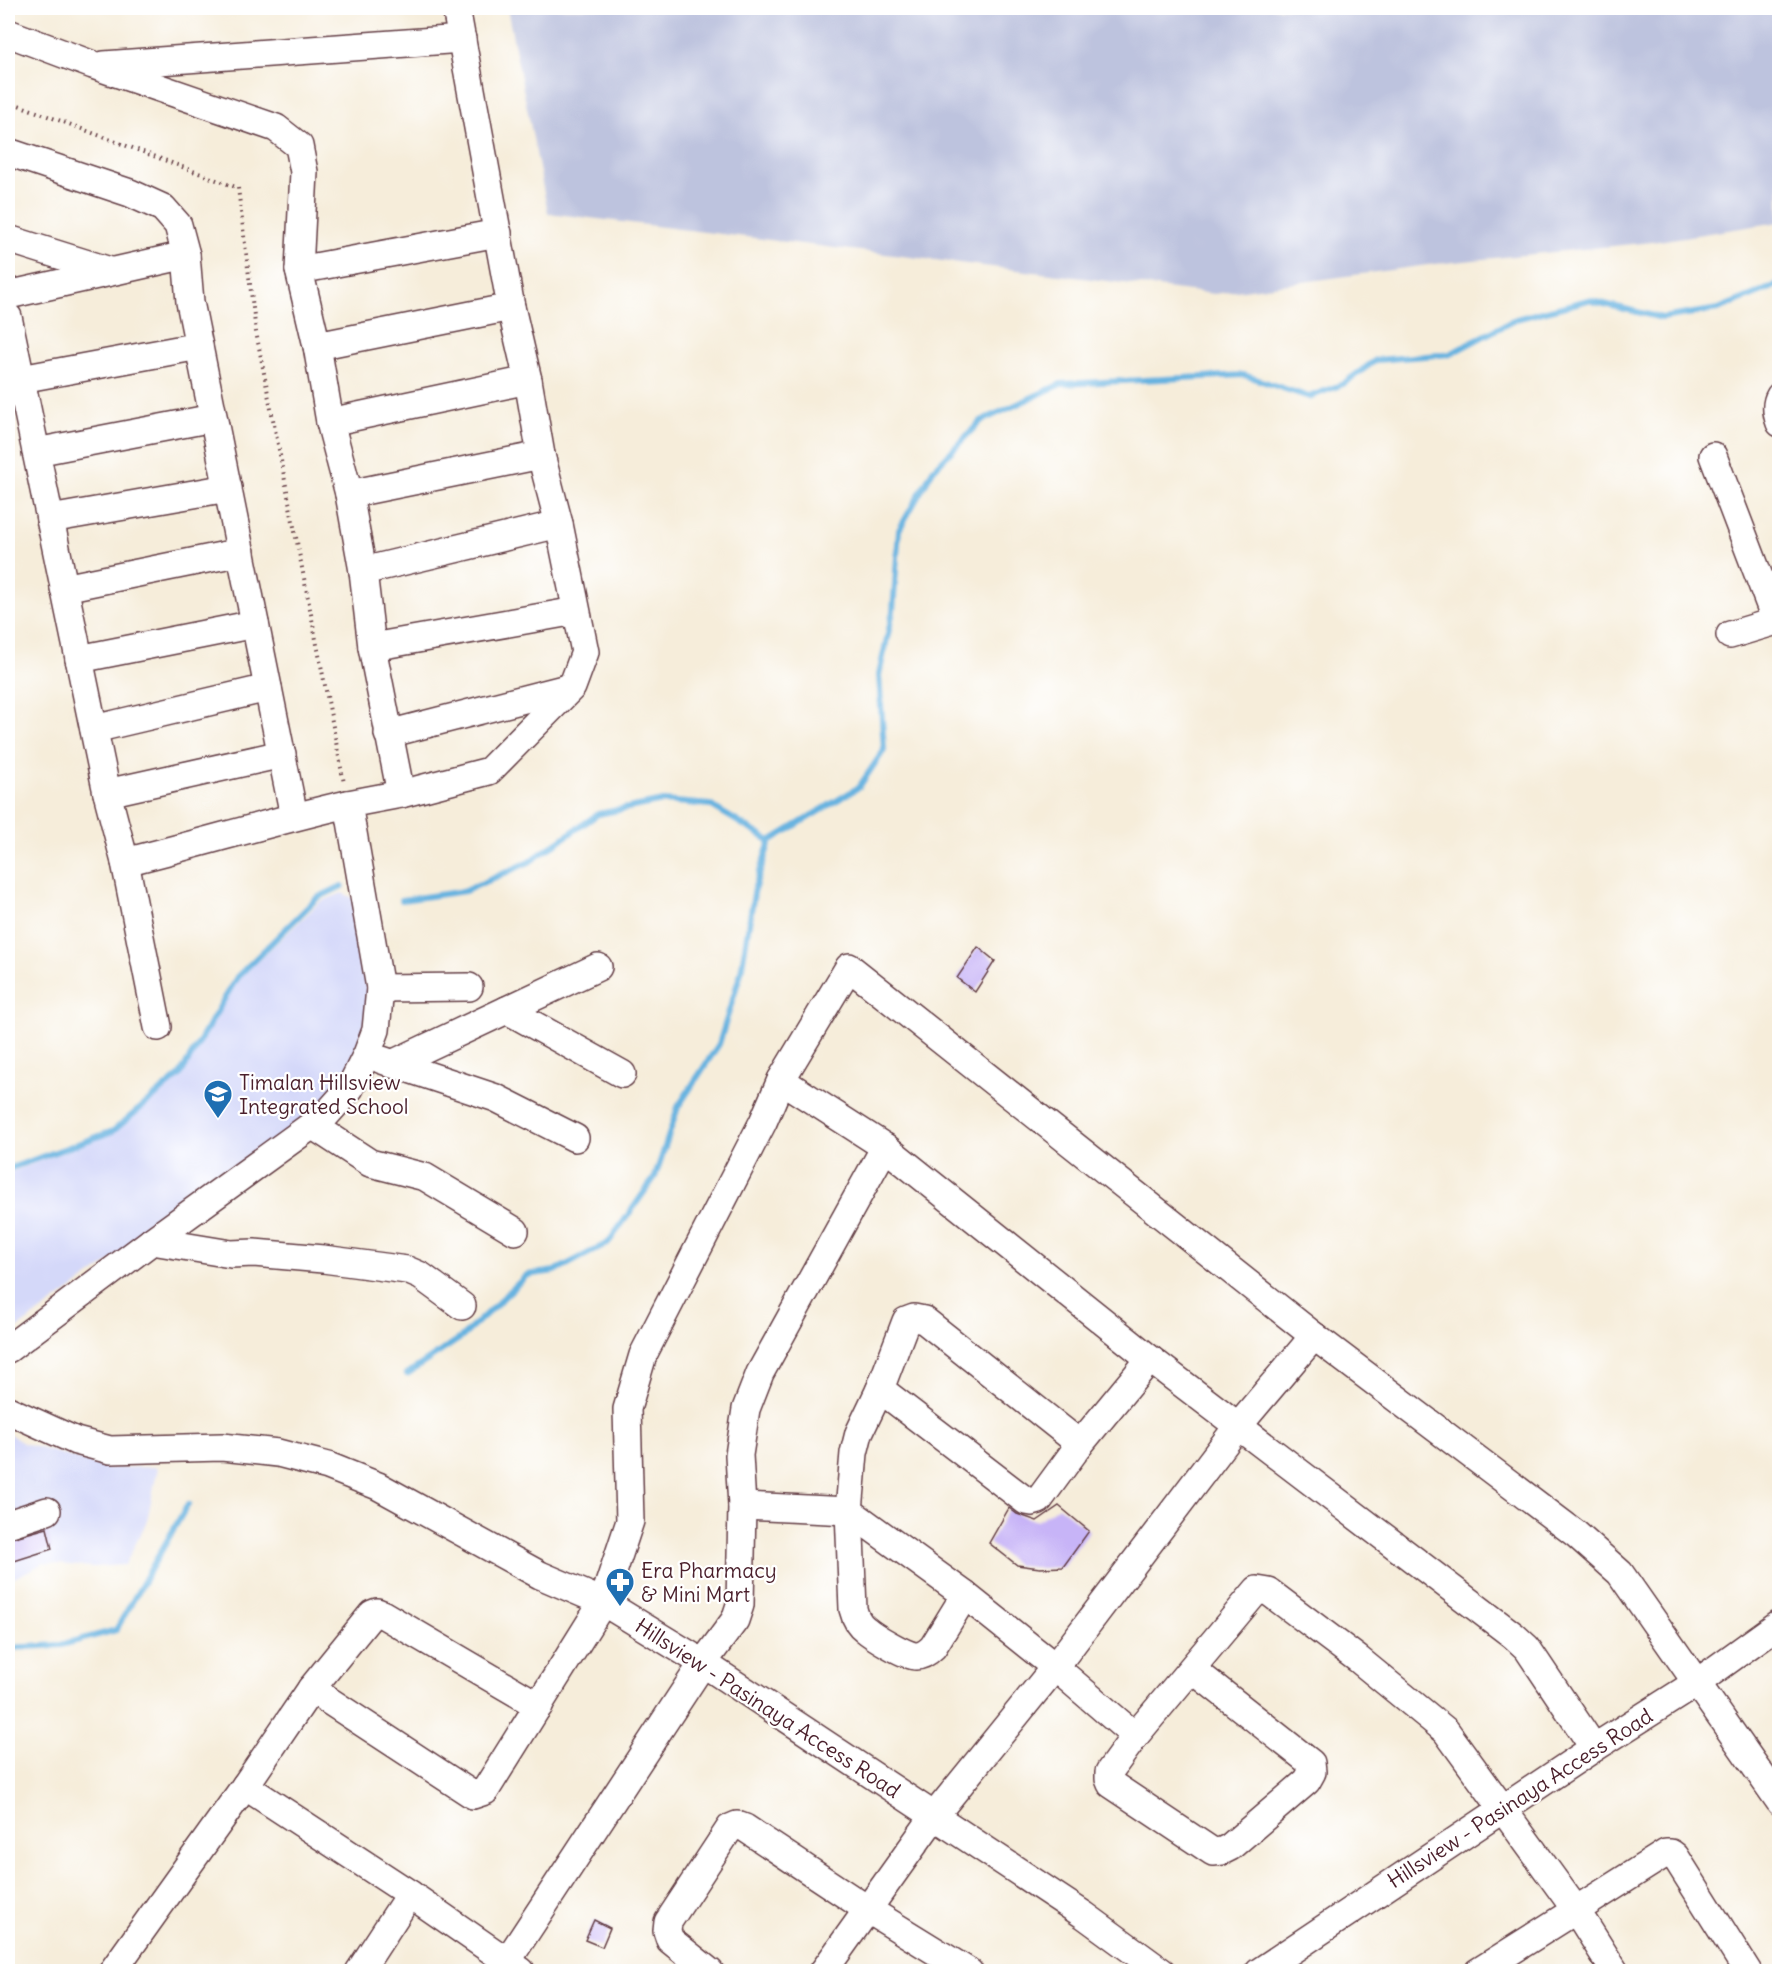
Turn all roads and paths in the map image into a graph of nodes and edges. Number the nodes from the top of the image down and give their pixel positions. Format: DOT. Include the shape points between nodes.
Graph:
graph roads {
  1 [pos="456,8"];
  2 [pos="8,33"];
  3 [pos="462,39"];
  4 [pos="93,65"];
  5 [pos="8,101"];
  6 [pos="8,152"];
  7 [pos="498,233"];
  8 [pos="8,239"];
  9 [pos="186,255"];
  10 [pos="299,270"];
  11 [pos="111,272"];
  12 [pos="8,295"];
  13 [pos="511,307"];
  14 [pos="8,317"];
  15 [pos="198,346"];
  16 [pos="318,346"];
  17 [pos="21,379"];
  18 [pos="528,380"];
  19 [pos="1779,396"];
  20 [pos="213,418"];
  21 [pos="330,422"];
  22 [pos="1779,423"];
  23 [pos="36,452"];
  24 [pos="541,454"];
  25 [pos="1713,456"];
  26 [pos="228,488"];
  27 [pos="349,494"];
  28 [pos="50,519"];
  29 [pos="559,524"];
  30 [pos="240,552"];
  31 [pos="363,571"];
  32 [pos="64,588"];
  33 [pos="576,611"];
  34 [pos="1778,620"];
  35 [pos="255,624"];
  36 [pos="1730,635"];
  37 [pos="372,647"];
  38 [pos="79,659"];
  39 [pos="572,687"];
  40 [pos="268,688"];
  41 [pos="94,729"];
  42 [pos="388,734"];
  43 [pos="282,754"];
  44 [pos="108,793"];
  45 [pos="401,794"];
  46 [pos="348,804"];
  47 [pos="294,816"];
  48 [pos="125,862"];
  49 [pos="598,967"];
  50 [pos="469,987"];
  51 [pos="380,988"];
  52 [pos="507,1010"];
  53 [pos="158,1027"];
  54 [pos="380,1059"];
  55 [pos="622,1074"];
  56 [pos="782,1080"];
  57 [pos="312,1125"];
  58 [pos="576,1138"];
  59 [pos="885,1147"];
  60 [pos="515,1231"];
  61 [pos="152,1241"];
  62 [pos="462,1306"];
  63 [pos="1314,1336"];
  64 [pos="8,1349"];
  65 [pos="1150,1359"];
  66 [pos="880,1389"];
  67 [pos="8,1410"];
  68 [pos="1238,1426"];
  69 [pos="1080,1444"];
  70 [pos="742,1506"];
  71 [pos="47,1511"];
  72 [pos="849,1511"];
  73 [pos="8,1524"];
  74 [pos="965,1595"];
  75 [pos="603,1602"];
  76 [pos="1779,1623"];
  77 [pos="703,1664"];
  78 [pos="1055,1667"];
  79 [pos="1192,1669"];
  80 [pos="1698,1682"];
  81 [pos="311,1689"];
  82 [pos="539,1706"];
  83 [pos="1135,1736"];
  84 [pos="1594,1748"];
  85 [pos="245,1785"];
  86 [pos="1779,1802"];
  87 [pos="1502,1810"];
  88 [pos="935,1815"];
  89 [pos="410,1894"];
  90 [pos="867,1909"];
  91 [pos="1576,1910"];
  92 [pos="510,1968"];
  93 [pos="112,1971"];
  94 [pos="358,1971"];
  95 [pos="710,1971"];
  96 [pos="823,1971"];
  97 [pos="969,1971"];
  98 [pos="1162,1971"];
  99 [pos="1259,1971"];
  100 [pos="1478,1971"];
  101 [pos="1615,1971"];
  102 [pos="1748,1971"];
  1 -- 3 [label="street"];
  2 -- 4 [label="street"];
  3 -- 4 [label="street"];
  3 -- 7 [label="street"];
  4 -- 10 [label="street" via="276,128 299,146 304,172"];
  5 -- 46 [label="path" via="238,188 256,332"];
  6 -- 9 [label="street" via="163,208 178,225"];
  7 -- 10 [label="street"];
  7 -- 13 [label="street"];
  8 -- 11 [label="street"];
  9 -- 11 [label="street"];
  9 -- 15 [label="street" via="189,302"];
  10 -- 16 [label="street"];
  11 -- 12 [label="street"];
  13 -- 16 [label="street"];
  13 -- 18 [label="street"];
  14 -- 17 [label="street"];
  15 -- 17 [label="street"];
  15 -- 20 [label="street"];
  16 -- 21 [label="street"];
  17 -- 23 [label="street"];
  18 -- 21 [label="street"];
  18 -- 24 [label="street"];
  19 -- 22 [label="street"];
  20 -- 23 [label="street"];
  20 -- 26 [label="street"];
  21 -- 27 [label="street"];
  23 -- 28 [label="street"];
  24 -- 27 [label="street"];
  24 -- 29 [label="street"];
  25 -- 34 [label="street"];
  26 -- 28 [label="street"];
  26 -- 30 [label="street"];
  27 -- 31 [label="street"];
  28 -- 32 [label="street"];
  29 -- 31 [label="street"];
  29 -- 33 [label="street"];
  30 -- 32 [label="street"];
  30 -- 35 [label="street"];
  31 -- 37 [label="street"];
  32 -- 38 [label="street"];
  33 -- 37 [label="street"];
  33 -- 39 [label="street" via="585,652"];
  34 -- 36 [label="street"];
  35 -- 38 [label="street"];
  35 -- 40 [label="street"];
  37 -- 42 [label="street"];
  38 -- 41 [label="street"];
  39 -- 42 [label="street"];
  39 -- 45 [label="street" via="489,771"];
  40 -- 41 [label="street"];
  40 -- 43 [label="street"];
  41 -- 44 [label="street"];
  42 -- 45 [label="street"];
  43 -- 44 [label="street"];
  43 -- 47 [label="street"];
  44 -- 48 [label="street"];
  45 -- 46 [label="street"];
  46 -- 47 [label="street"];
  46 -- 51 [label="street"];
  47 -- 48 [label="street"];
  48 -- 53 [label="street"];
  49 -- 52 [label="street"];
  50 -- 51 [label="street"];
  51 -- 54 [label="street" via="376,1030"];
  52 -- 54 [label="street"];
  52 -- 55 [label="street"];
  54 -- 57 [label="street" via="359,1073 339,1102"];
  54 -- 58 [label="street" via="496,1098"];
  56 -- 59 [label="street"];
  56 -- 63 [label="street" via="849,967"];
  56 -- 75 [label="street" via="644,1356 627,1409 630,1521"];
  57 -- 60 [label="street" via="370,1163 425,1177"];
  57 -- 61 [label="street"];
  59 -- 65 [label="street"];
  59 -- 70 [label="street" via="760,1373 741,1434"];
  61 -- 62 [label="street" via="231,1254 323,1259 407,1270"];
  61 -- 64 [label="street"];
  63 -- 68 [label="street"];
  63 -- 80 [label="street" via="1576,1534 1620,1573"];
  65 -- 68 [label="street"];
  65 -- 69 [label="street"];
  66 -- 69 [label="street" via="1026,1502 1039,1500"];
  66 -- 69 [label="street" via="906,1321 914,1317 924,1320"];
  66 -- 72 [label="street" via="859,1433"];
  67 -- 75 [label="street, Hillsview - Pasinaya Access Road" via="76,1441 110,1450 222,1447 278,1453 328,1466 378,1486 540,1575"];
  68 -- 78 [label="street"];
  68 -- 84 [label="street" via="1521,1641"];
  70 -- 72 [label="street"];
  70 -- 77 [label="street" via="740,1605 735,1620"];
  71 -- 73 [label="street"];
  72 -- 74 [label="street"];
  72 -- 74 [label="street" via="853,1609 864,1629 905,1653 915,1657 926,1654"];
  74 -- 78 [label="street"];
  75 -- 77 [label="street, Hillsview - Pasinaya Access Road"];
  75 -- 82 [label="street"];
  76 -- 80 [label="street, Hillsview - Pasinaya Access Road"];
  77 -- 88 [label="street, Hillsview - Pasinaya Access Road"];
  77 -- 92 [label="street"];
  78 -- 83 [label="street"];
  78 -- 88 [label="street"];
  79 -- 83 [label="street"];
  79 -- 83 [label="street" via="1311,1763 1312,1772 1306,1781 1230,1847 1213,1852 1111,1784 1109,1772"];
  79 -- 87 [label="street" via="1257,1590 1269,1592 1440,1725"];
  80 -- 84 [label="street, Hillsview - Pasinaya Access Road"];
  80 -- 86 [label="street"];
  81 -- 82 [label="street" via="377,1612"];
  81 -- 82 [label="street" via="473,1795 485,1791"];
  81 -- 85 [label="street"];
  84 -- 87 [label="street, Hillsview - Pasinaya Access Road"];
  85 -- 89 [label="street"];
  85 -- 93 [label="street"];
  87 -- 91 [label="street"];
  87 -- 99 [label="street, Hillsview - Pasinaya Access Road"];
  88 -- 90 [label="street"];
  88 -- 98 [label="street, Hillsview - Pasinaya Access Road"];
  89 -- 92 [label="street"];
  89 -- 94 [label="street"];
  90 -- 95 [label="street" via="737,1825 730,1828 668,1922 670,1940"];
  90 -- 96 [label="street"];
  90 -- 97 [label="street"];
  91 -- 100 [label="street"];
  91 -- 101 [label="street"];
  91 -- 102 [label="street" via="1671,1853"];
}
